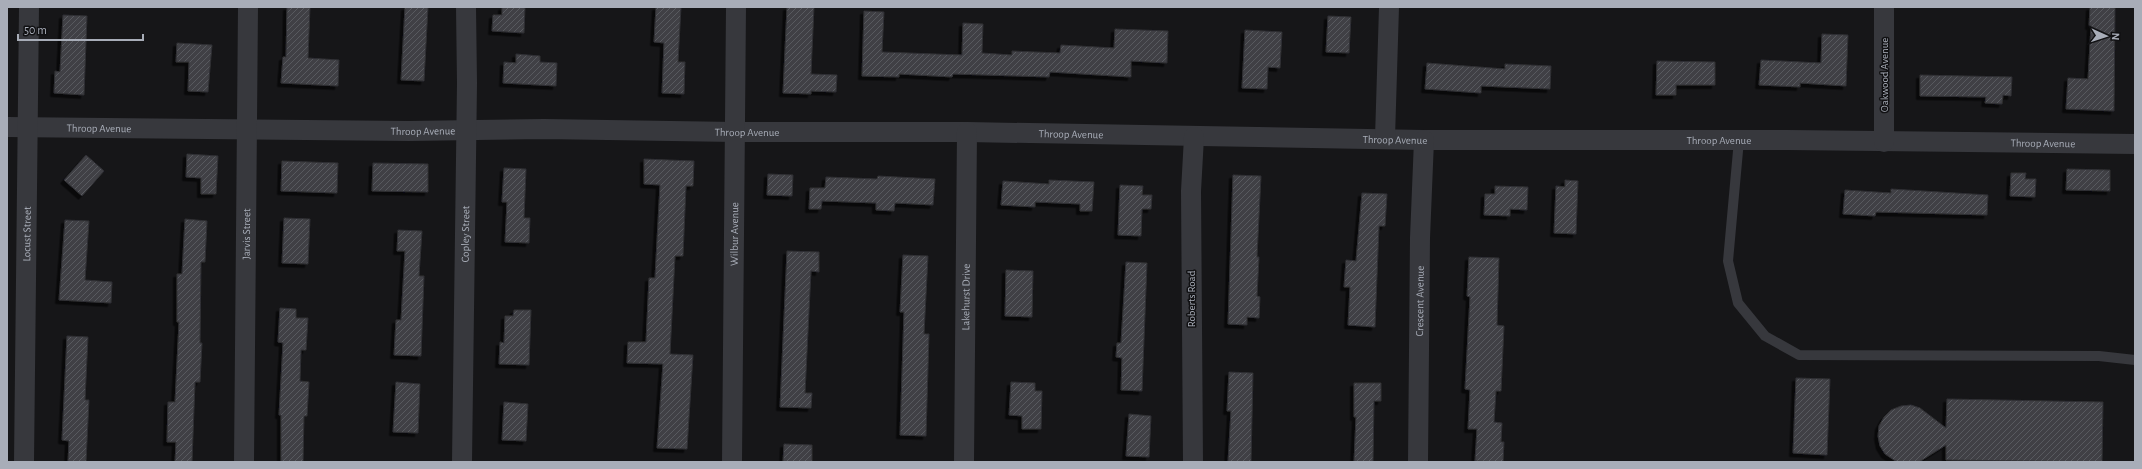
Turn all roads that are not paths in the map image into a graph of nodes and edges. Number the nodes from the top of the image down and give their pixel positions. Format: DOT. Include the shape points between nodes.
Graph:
graph roads {
  1 [pos="29,7"];
  2 [pos="248,7"];
  3 [pos="466,7"];
  4 [pos="736,7"];
  5 [pos="1388,7"];
  6 [pos="1884,7"];
  7 [pos="7,127"];
  8 [pos="29,127"];
  9 [pos="247,128"];
  10 [pos="466,130"];
  11 [pos="735,132"];
  12 [pos="967,132"];
  13 [pos="1194,137"];
  14 [pos="1384,138"];
  15 [pos="1424,140"];
  16 [pos="1739,140"];
  17 [pos="1884,142"];
  18 [pos="2135,144"];
  19 [pos="2135,360"];
  20 [pos="24,462"];
  21 [pos="244,462"];
  22 [pos="462,462"];
  23 [pos="732,462"];
  24 [pos="964,462"];
  25 [pos="1193,462"];
  26 [pos="1418,462"];
  1 -- 8 [label="street, Locust Street"];
  2 -- 9 [label="street, Jarvis Street"];
  3 -- 10 [label="street, Copley Street"];
  4 -- 11 [label="street, Wilbur Avenue"];
  5 -- 14 [label="street"];
  6 -- 17 [label="street, Oakwood Avenue"];
  7 -- 8 [label="street, Throop Avenue"];
  8 -- 9 [label="street, Throop Avenue"];
  8 -- 20 [label="street, Locust Street"];
  9 -- 10 [label="street, Throop Avenue"];
  9 -- 21 [label="street, Jarvis Street"];
  10 -- 11 [label="street, Throop Avenue"];
  10 -- 22 [label="street, Copley Street"];
  11 -- 12 [label="street, Throop Avenue"];
  11 -- 23 [label="street, Wilbur Avenue"];
  12 -- 13 [label="street, Throop Avenue"];
  12 -- 24 [label="street, Lakehurst Drive"];
  13 -- 14 [label="street, Throop Avenue"];
  13 -- 25 [label="street, Roberts Road" via="1191,191"];
  14 -- 15 [label="street, Throop Avenue"];
  15 -- 16 [label="street, Throop Avenue"];
  15 -- 26 [label="street, Crescent Avenue" via="1420,238"];
  16 -- 17 [label="street, Throop Avenue"];
  16 -- 19 [label="lane" via="1728,261 1738,303 1765,336 1798,355 2099,356"];
  17 -- 18 [label="street, Throop Avenue"];
}
